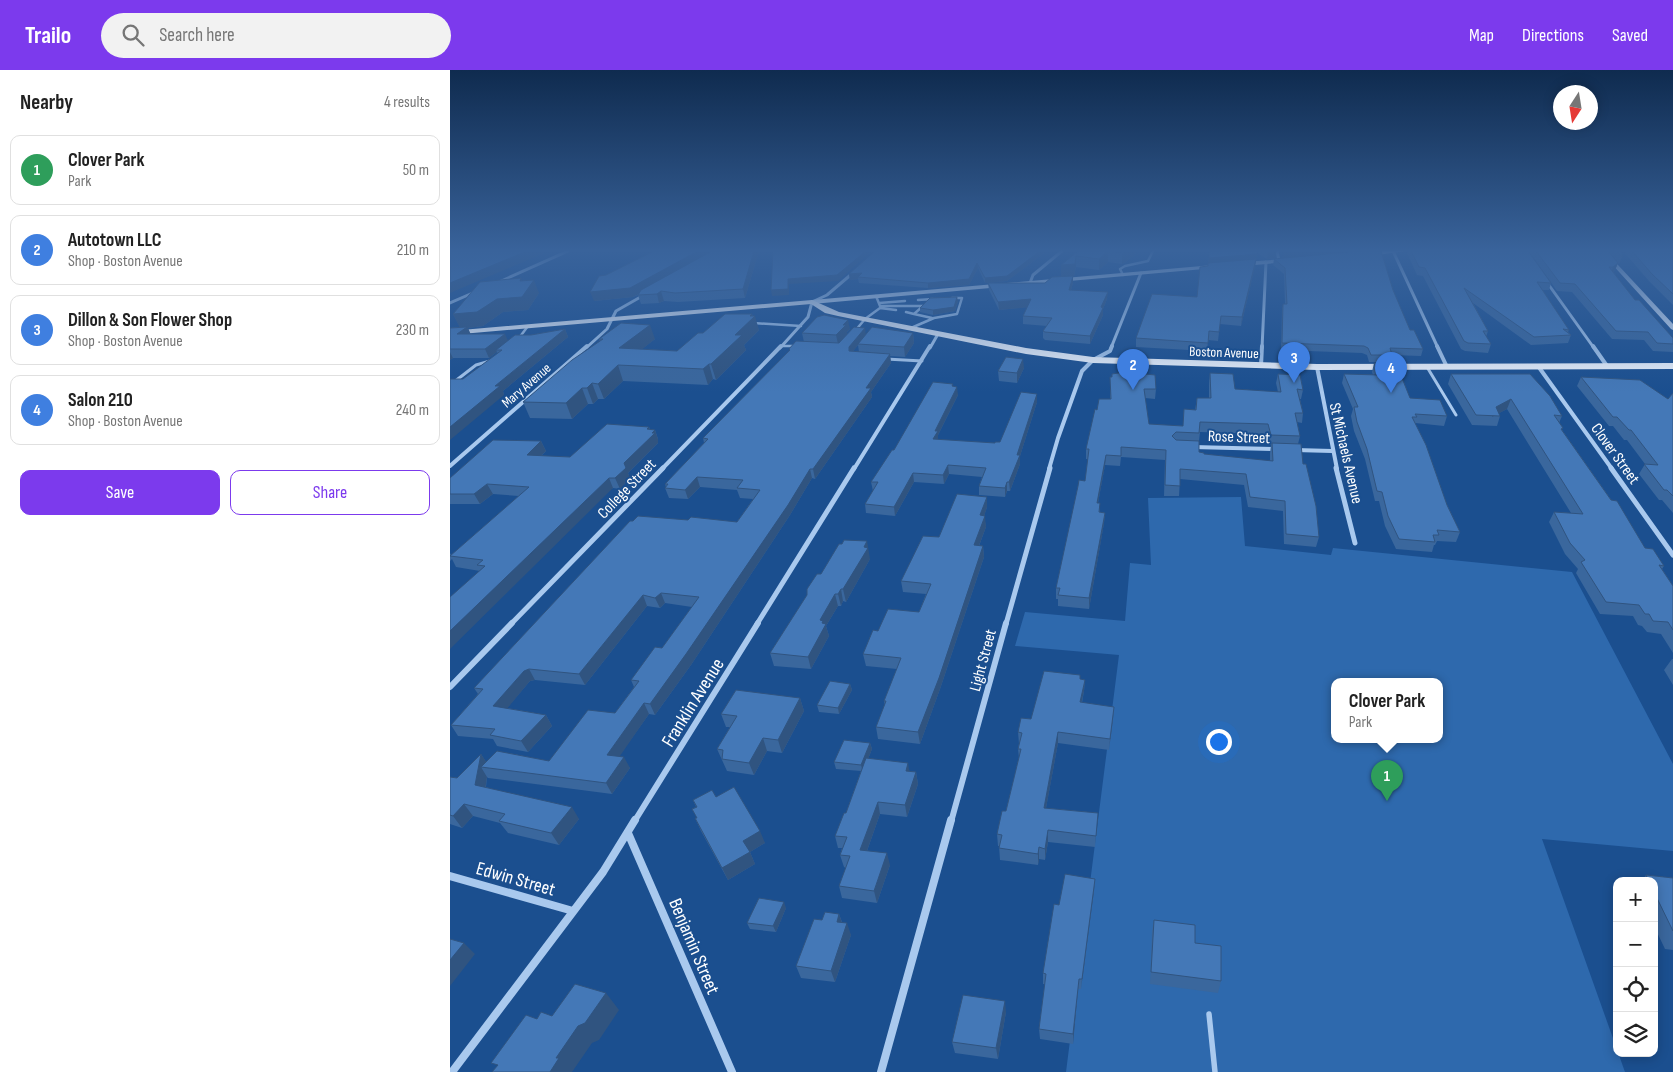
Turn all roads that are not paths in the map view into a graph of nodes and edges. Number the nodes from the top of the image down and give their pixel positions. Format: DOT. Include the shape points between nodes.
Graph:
graph roads {
  1 [pos="462,298"];
  2 [pos="640,298"];
  3 [pos="821,298"];
  4 [pos="857,298"];
  5 [pos="877,298"];
  6 [pos="946,298"];
  7 [pos="1131,298"];
  8 [pos="1264,298"];
  9 [pos="1415,298"];
  10 [pos="1558,298"];
  11 [pos="1645,298"];
  12 [pos="930,299"];
  13 [pos="938,299"];
  14 [pos="918,300"];
  15 [pos="905,301"];
  16 [pos="812,302"];
  17 [pos="450,303"];
  18 [pos="879,306"];
  19 [pos="924,306"];
  20 [pos="896,310"];
  21 [pos="906,312"];
  22 [pos="914,314"];
  23 [pos="934,318"];
  24 [pos="614,319"];
  25 [pos="865,319"];
  26 [pos="746,322"];
  27 [pos="528,326"];
  28 [pos="801,326"];
  29 [pos="911,328"];
  30 [pos="1673,328"];
  31 [pos="450,333"];
  32 [pos="852,334"];
  33 [pos="938,334"];
  34 [pos="519,339"];
  35 [pos="781,346"];
  36 [pos="803,346"];
  37 [pos="497,356"];
  38 [pos="878,358"];
  39 [pos="1094,360"];
  40 [pos="922,361"];
  41 [pos="1260,366"];
  42 [pos="1447,366"];
  43 [pos="1538,366"];
  44 [pos="1607,366"];
  45 [pos="1673,366"];
  46 [pos="1317,367"];
  47 [pos="1427,367"];
  48 [pos="452,384"];
  49 [pos="1456,415"];
  50 [pos="1185,447"];
  51 [pos="1283,450"];
  52 [pos="1293,450"];
  53 [pos="1332,451"];
  54 [pos="450,466"];
  55 [pos="1355,543"];
  56 [pos="1673,555"];
  57 [pos="450,687"];
  58 [pos="628,832"];
  59 [pos="450,876"];
  60 [pos="573,911"];
  61 [pos="1209,1014"];
  62 [pos="452,1072"];
  63 [pos="732,1072"];
  64 [pos="881,1072"];
  65 [pos="1215,1072"];
  1 -- 17 [label="street"];
  2 -- 24 [label="street, Mary Avenue" via="616,311"];
  3 -- 16 [label="street"];
  4 -- 16 [label="main road"];
  5 -- 18 [label="lane"];
  6 -- 23 [label="lane" via="962,298 957,314"];
  7 -- 39 [label="street, Light Street" via="1110,351"];
  8 -- 41 [label="street"];
  9 -- 42 [label="street"];
  10 -- 44 [label="street"];
  11 -- 30 [label="main road"];
  12 -- 13 [label="lane"];
  12 -- 14 [label="lane"];
  12 -- 19 [label="lane"];
  15 -- 18 [label="lane"];
  16 -- 24 [label="main road" via="729,312"];
  16 -- 25 [label="main road, Boston Avenue" via="833,313"];
  16 -- 28 [label="street, College Street" via="808,317"];
  18 -- 19 [label="lane"];
  18 -- 20 [label="lane"];
  18 -- 25 [label="lane"];
  19 -- 22 [label="lane"];
  21 -- 22 [label="lane"];
  22 -- 23 [label="lane"];
  23 -- 29 [label="lane"];
  24 -- 27 [label="main road"];
  24 -- 54 [label="street, Mary Avenue" via="607,329"];
  25 -- 29 [label="main road, Boston Avenue"];
  25 -- 32 [label="lane"];
  26 -- 28 [label="lane"];
  27 -- 31 [label="main road"];
  27 -- 34 [label="lane"];
  28 -- 35 [label="street, College Street"];
  29 -- 33 [label="main road, Boston Avenue"];
  33 -- 39 [label="main road, Boston Avenue"];
  33 -- 40 [label="street, Franklin Avenue"];
  35 -- 36 [label="lane"];
  35 -- 57 [label="street, College Street"];
  37 -- 48 [label="lane" via="476,365"];
  38 -- 40 [label="lane"];
  39 -- 41 [label="main road, Boston Avenue"];
  39 -- 64 [label="street, Light Street" via="1080,375 1058,438"];
  40 -- 58 [label="street, Franklin Avenue"];
  41 -- 46 [label="main road, Boston Avenue"];
  42 -- 43 [label="main road, Boston Avenue"];
  42 -- 47 [label="main road, Boston Avenue"];
  43 -- 44 [label="main road, Boston Avenue"];
  43 -- 56 [label="street, Clover Street"];
  44 -- 45 [label="main road, Boston Avenue"];
  46 -- 47 [label="main road, Boston Avenue"];
  46 -- 53 [label="street, St Michaels Avenue"];
  47 -- 49 [label="lane"];
  50 -- 51 [label="street, Rose Street"];
  52 -- 53 [label="street, Rose Street"];
  53 -- 55 [label="street, St Michaels Avenue"];
  58 -- 60 [label="street, Franklin Avenue"];
  58 -- 63 [label="street, Benjamin Street"];
  59 -- 60 [label="street, Edwin Street"];
  60 -- 62 [label="street, Franklin Avenue"];
  61 -- 65 [label="lane"];
}
